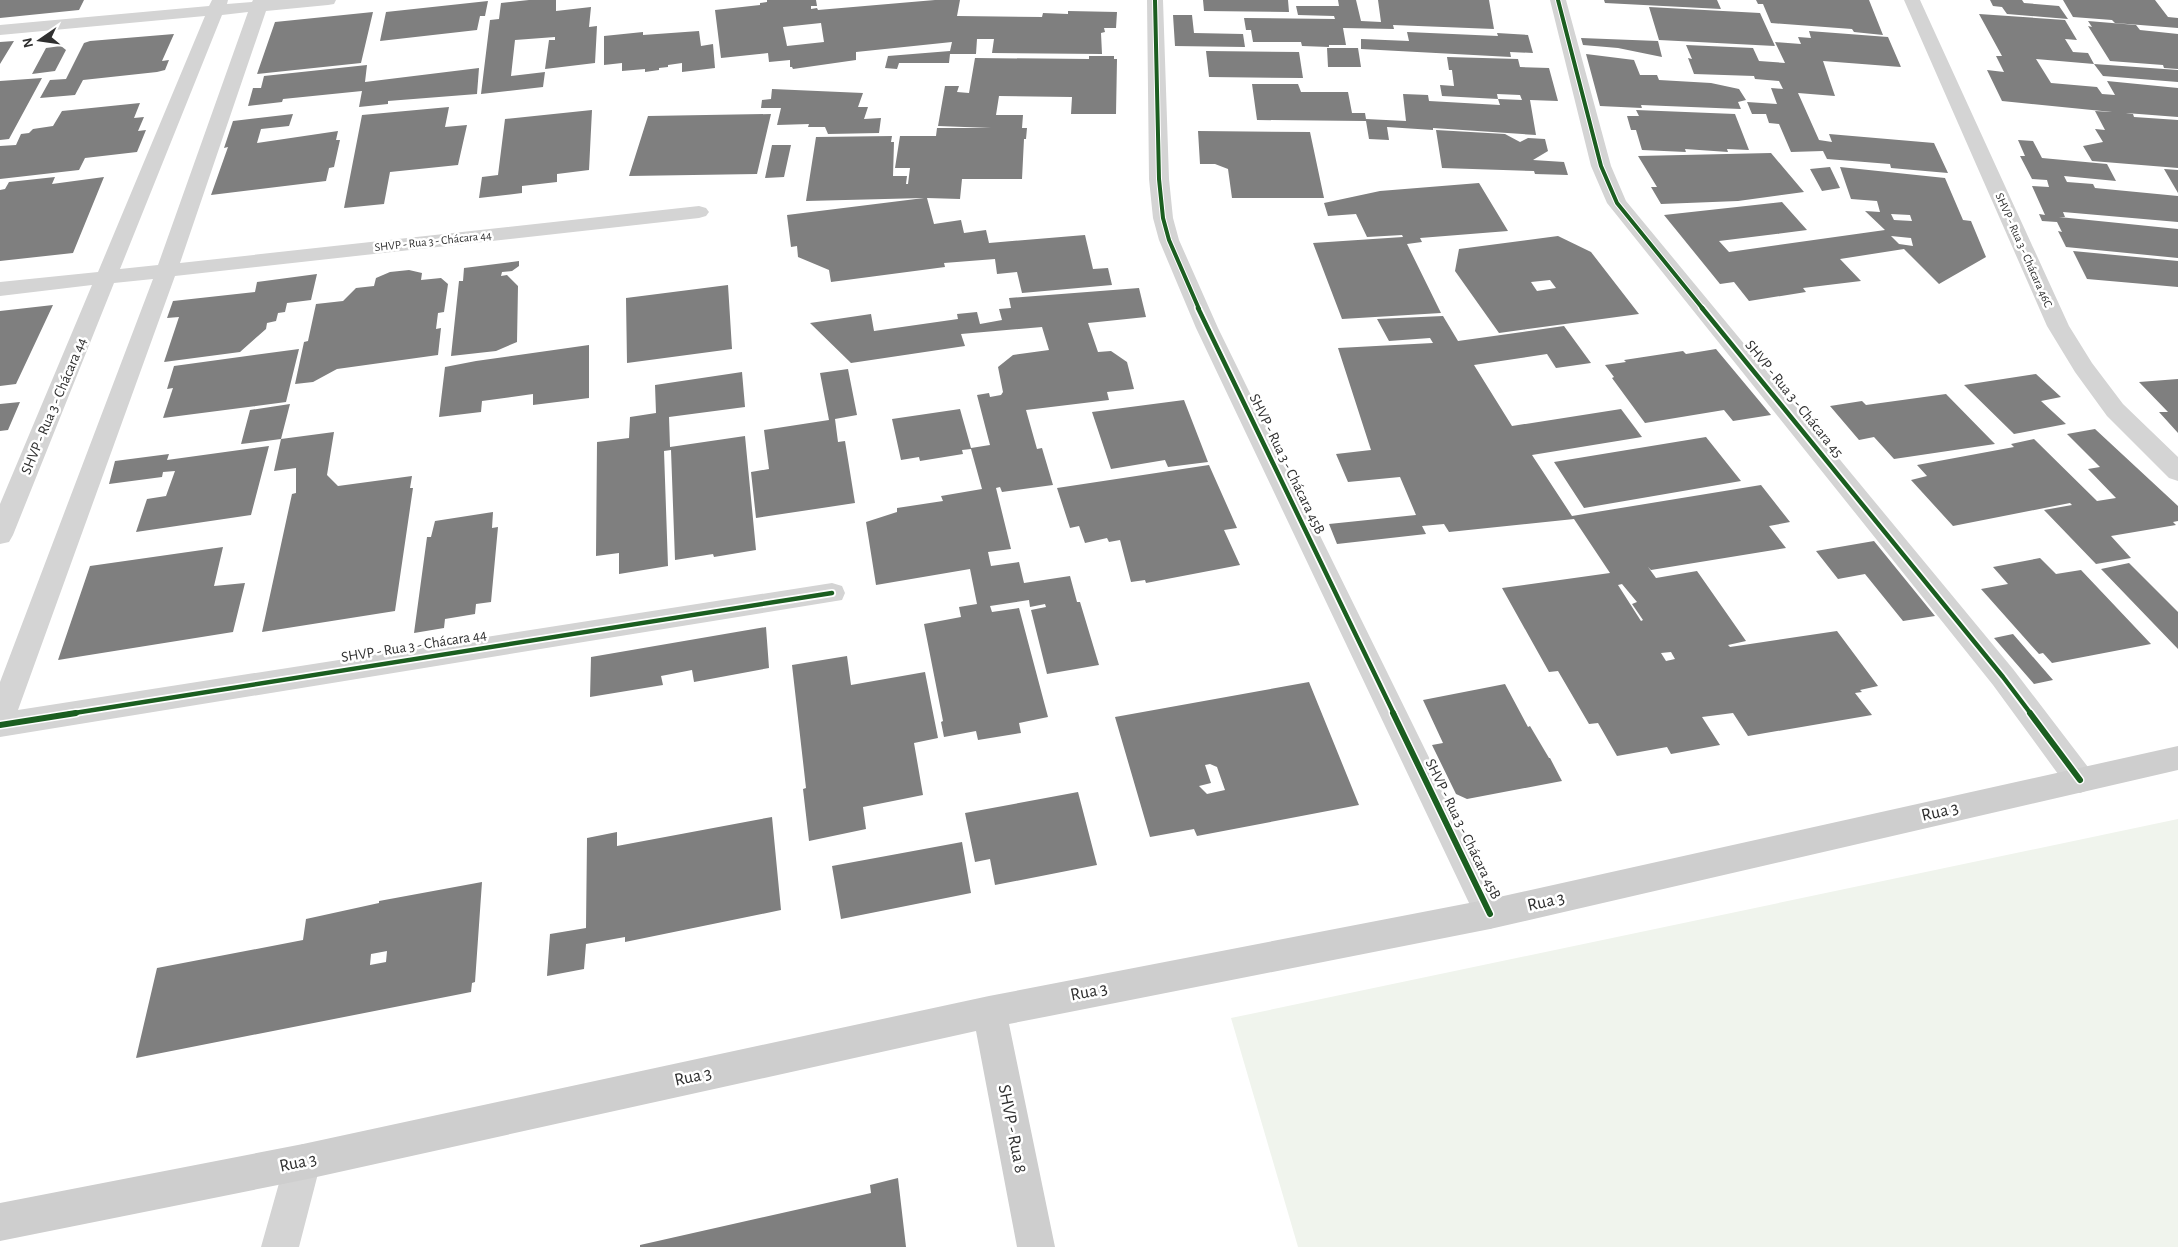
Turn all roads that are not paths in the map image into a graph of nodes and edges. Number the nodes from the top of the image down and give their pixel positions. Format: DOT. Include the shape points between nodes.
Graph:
graph roads {
  1 [pos="328,0"];
  2 [pos="1155,0"];
  3 [pos="1558,0"];
  4 [pos="1912,0"];
  5 [pos="260,3"];
  6 [pos="218,5"];
  7 [pos="0,30"];
  8 [pos="699,212"];
  9 [pos="167,270"];
  10 [pos="108,276"];
  11 [pos="0,289"];
  12 [pos="2178,472"];
  13 [pos="0,535"];
  14 [pos="832,593"];
  15 [pos="0,720"];
  16 [pos="0,725"];
  17 [pos="2178,758"];
  18 [pos="2080,780"];
  19 [pos="1490,914"];
  20 [pos="990,1012"];
  21 [pos="303,1162"];
  22 [pos="0,1222"];
  23 [pos="280,1247"];
  24 [pos="1036,1247"];
  1 -- 5 [label="street"];
  2 -- 19 [label="street, SHVP - Rua 3 - Chácara 45B" via="1159,179 1168,240 1207,328"];
  3 -- 18 [label="street, SHVP - Rua 3 - Chácara 45" via="1601,166 1617,203 1996,670"];
  4 -- 12 [label="street, SHVP - Rua 3 - Chácara 46C" via="2058,326 2115,410"];
  5 -- 6 [label="street"];
  5 -- 9 [label="street"];
  6 -- 7 [label="street"];
  6 -- 10 [label="street, SHVP - Rua 3 - Chácara 44"];
  8 -- 9 [label="street, SHVP - Rua 3 - Chácara 44"];
  9 -- 10 [label="street, SHVP - Rua 3 - Chácara 44"];
  9 -- 15 [label="street"];
  10 -- 11 [label="street, SHVP - Rua 3 - Chácara 44"];
  10 -- 13 [label="street, SHVP - Rua 3 - Chácara 44"];
  14 -- 16 [label="street, SHVP - Rua 3 - Chácara 44"];
  17 -- 18 [label="main road, Rua 3"];
  18 -- 19 [label="main road, Rua 3"];
  19 -- 20 [label="main road, Rua 3"];
  20 -- 21 [label="main road, Rua 3"];
  20 -- 24 [label="main road, SHVP - Rua 8"];
  21 -- 22 [label="main road, Rua 3"];
  21 -- 23 [label="street"];
}
